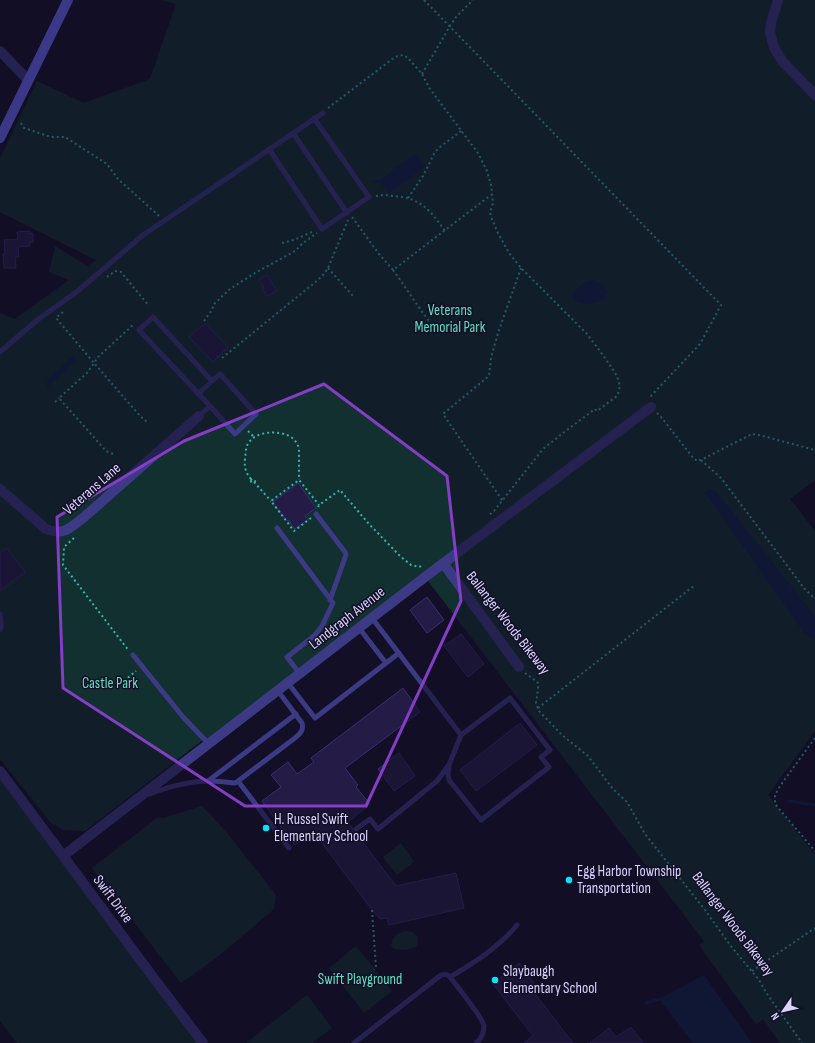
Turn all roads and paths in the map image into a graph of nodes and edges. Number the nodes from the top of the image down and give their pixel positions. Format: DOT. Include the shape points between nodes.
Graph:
graph roads {
  1 [pos="68,0"];
  2 [pos="424,0"];
  3 [pos="473,0"];
  4 [pos="778,0"];
  5 [pos="450,26"];
  6 [pos="0,51"];
  7 [pos="422,74"];
  8 [pos="28,80"];
  9 [pos="815,95"];
  10 [pos="323,113"];
  11 [pos="314,118"];
  12 [pos="21,123"];
  13 [pos="461,130"];
  14 [pos="293,133"];
  15 [pos="0,138"];
  16 [pos="269,149"];
  17 [pos="492,195"];
  18 [pos="369,197"];
  19 [pos="408,198"];
  20 [pos="347,213"];
  21 [pos="164,220"];
  22 [pos="322,229"];
  23 [pos="445,230"];
  24 [pos="282,243"];
  25 [pos="328,268"];
  26 [pos="521,268"];
  27 [pos="393,270"];
  28 [pos="103,279"];
  29 [pos="353,296"];
  30 [pos="149,306"];
  31 [pos="68,308"];
  32 [pos="204,321"];
  33 [pos="134,324"];
  34 [pos="434,327"];
  35 [pos="0,352"];
  36 [pos="222,358"];
  37 [pos="94,363"];
  38 [pos="212,381"];
  39 [pos="198,394"];
  40 [pos="59,398"];
  41 [pos="55,402"];
  42 [pos="210,406"];
  43 [pos="650,408"];
  44 [pos="199,416"];
  45 [pos="147,422"];
  46 [pos="248,431"];
  47 [pos="254,437"];
  48 [pos="815,450"];
  49 [pos="113,454"];
  50 [pos="702,460"];
  51 [pos="299,480"];
  52 [pos="0,489"];
  53 [pos="502,500"];
  54 [pos="271,501"];
  55 [pos="318,505"];
  56 [pos="316,514"];
  57 [pos="488,516"];
  58 [pos="277,528"];
  59 [pos="76,535"];
  60 [pos="443,563"];
  61 [pos="426,564"];
  62 [pos="695,586"];
  63 [pos="815,599"];
  64 [pos="330,600"];
  65 [pos="0,614"];
  66 [pos="372,618"];
  67 [pos="359,628"];
  68 [pos="0,630"];
  69 [pos="399,652"];
  70 [pos="133,655"];
  71 [pos="386,663"];
  72 [pos="519,667"];
  73 [pos="136,671"];
  74 [pos="300,674"];
  75 [pos="124,681"];
  76 [pos="288,683"];
  77 [pos="278,691"];
  78 [pos="538,708"];
  79 [pos="296,714"];
  80 [pos="461,735"];
  81 [pos="815,738"];
  82 [pos="209,744"];
  83 [pos="449,765"];
  84 [pos="0,771"];
  85 [pos="208,781"];
  86 [pos="238,781"];
  87 [pos="140,797"];
  88 [pos="356,829"];
  89 [pos="289,848"];
  90 [pos="815,851"];
  91 [pos="63,856"];
  92 [pos="372,910"];
  93 [pos="517,925"];
  94 [pos="815,928"];
  95 [pos="374,969"];
  96 [pos="752,971"];
  97 [pos="450,977"];
  98 [pos="203,1043"];
  99 [pos="354,1043"];
  100 [pos="476,1043"];
  101 [pos="802,1043"];
  1 -- 8 [label="main road"];
  2 -- 5 [label="path"];
  3 -- 5 [label="path"];
  4 -- 9 [label="street" via="770,32 774,48 783,62"];
  5 -- 7 [label="path"];
  5 -- 43 [label="path" via="721,305 700,344 650,398"];
  6 -- 8 [label="street"];
  7 -- 10 [label="path" via="408,58 395,57"];
  7 -- 13 [label="path" via="430,89"];
  8 -- 15 [label="main road"];
  10 -- 11 [label="lane"];
  11 -- 14 [label="lane"];
  11 -- 18 [label="lane"];
  12 -- 21 [label="path" via="24,128 52,137 64,137 107,164 118,179"];
  13 -- 17 [label="path" via="486,168"];
  13 -- 19 [label="path" via="435,152"];
  14 -- 16 [label="lane"];
  14 -- 20 [label="lane"];
  16 -- 21 [label="lane"];
  16 -- 22 [label="lane"];
  17 -- 23 [label="path"];
  17 -- 26 [label="path" via="491,217 503,242"];
  18 -- 19 [label="path" via="381,195"];
  18 -- 20 [label="lane"];
  19 -- 23 [label="path" via="428,209"];
  20 -- 22 [label="lane"];
  20 -- 25 [label="path" via="348,220"];
  20 -- 27 [label="path"];
  21 -- 35 [label="lane"];
  22 -- 24 [label="path"];
  22 -- 32 [label="path" via="295,251 230,289 214,304"];
  23 -- 27 [label="path"];
  25 -- 29 [label="path"];
  25 -- 36 [label="path" via="318,280"];
  26 -- 53 [label="path" via="490,358 489,376 443,414"];
  26 -- 53 [label="path" via="587,334 617,376 619,389 617,396 597,411 595,409 543,449"];
  27 -- 34 [label="path"];
  28 -- 30 [label="path" via="116,271 121,272"];
  31 -- 37 [label="path" via="56,318"];
  33 -- 37 [label="path"];
  37 -- 40 [label="path" via="87,373"];
  37 -- 45 [label="path"];
  38 -- 39 [label="lane"];
  38 -- 39 [label="lane" via="153,317 139,330"];
  38 -- 42 [label="lane" via="220,374 256,414 235,434"];
  39 -- 42 [label="lane"];
  40 -- 41 [label="path"];
  40 -- 49 [label="path" via="106,451"];
  42 -- 44 [label="lane"];
  43 -- 50 [label="path" via="661,416 694,459"];
  43 -- 60 [label="street, Landgraph Avenue"];
  44 -- 52 [label="street, Veterans Lane" via="83,518 63,531 46,529"];
  46 -- 47 [label="path"];
  47 -- 51 [label="path" via="278,433 294,439 299,450"];
  47 -- 54 [label="path" via="247,446 246,473 251,482 254,482"];
  48 -- 50 [label="path" via="752,434"];
  50 -- 63 [label="path" via="721,478"];
  51 -- 54 [label="path"];
  51 -- 55 [label="path"];
  53 -- 57 [label="path"];
  54 -- 56 [label="path" via="294,531"];
  55 -- 56 [label="path"];
  55 -- 61 [label="path" via="340,490 400,556 411,565 419,567"];
  56 -- 64 [label="lane" via="346,555"];
  58 -- 64 [label="lane"];
  59 -- 70 [label="path" via="64,548 62,565"];
  60 -- 66 [label="street, Landgraph Avenue"];
  60 -- 72 [label="street, Ballanger Woods Bikeway"];
  62 -- 78 [label="path"];
  64 -- 74 [label="lane" via="333,603 322,626 314,636 287,657"];
  65 -- 68 [label="lane"];
  66 -- 67 [label="street, Landgraph Avenue"];
  66 -- 69 [label="lane"];
  67 -- 71 [label="lane"];
  67 -- 74 [label="street, Landgraph Avenue"];
  69 -- 71 [label="lane"];
  69 -- 80 [label="lane"];
  70 -- 82 [label="lane" via="183,717"];
  71 -- 76 [label="lane" via="315,718"];
  72 -- 78 [label="path, Ballanger Woods Bikeway" via="538,683"];
  73 -- 75 [label="path"];
  74 -- 76 [label="street, Landgraph Avenue"];
  76 -- 77 [label="street, Landgraph Avenue"];
  77 -- 79 [label="lane"];
  77 -- 82 [label="street, Landgraph Avenue"];
  78 -- 96 [label="path, Ballanger Woods Bikeway" via="559,731 588,756 613,789 627,802 645,834"];
  79 -- 85 [label="lane"];
  79 -- 86 [label="lane" via="303,725 300,734"];
  80 -- 83 [label="lane"];
  80 -- 83 [label="lane" via="510,698 550,750 541,757 549,767 480,820 449,780"];
  81 -- 90 [label="path" via="775,795 775,804"];
  82 -- 87 [label="street, Landgraph Avenue"];
  83 -- 88 [label="lane" via="437,781 378,829 370,819"];
  84 -- 91 [label="street, Swift Drive"];
  85 -- 86 [label="lane"];
  85 -- 87 [label="lane" via="173,786"];
  86 -- 89 [label="lane"];
  87 -- 91 [label="street, Landgraph Avenue"];
  91 -- 98 [label="street, Swift Drive"];
  92 -- 95 [label="path" via="376,968"];
  93 -- 97 [label="lane" via="508,936 476,961"];
  94 -- 96 [label="path"];
  96 -- 101 [label="path, Ballanger Woods Bikeway"];
  97 -- 99 [label="lane" via="441,975"];
  97 -- 100 [label="lane" via="484,1024 482,1035"];
}
